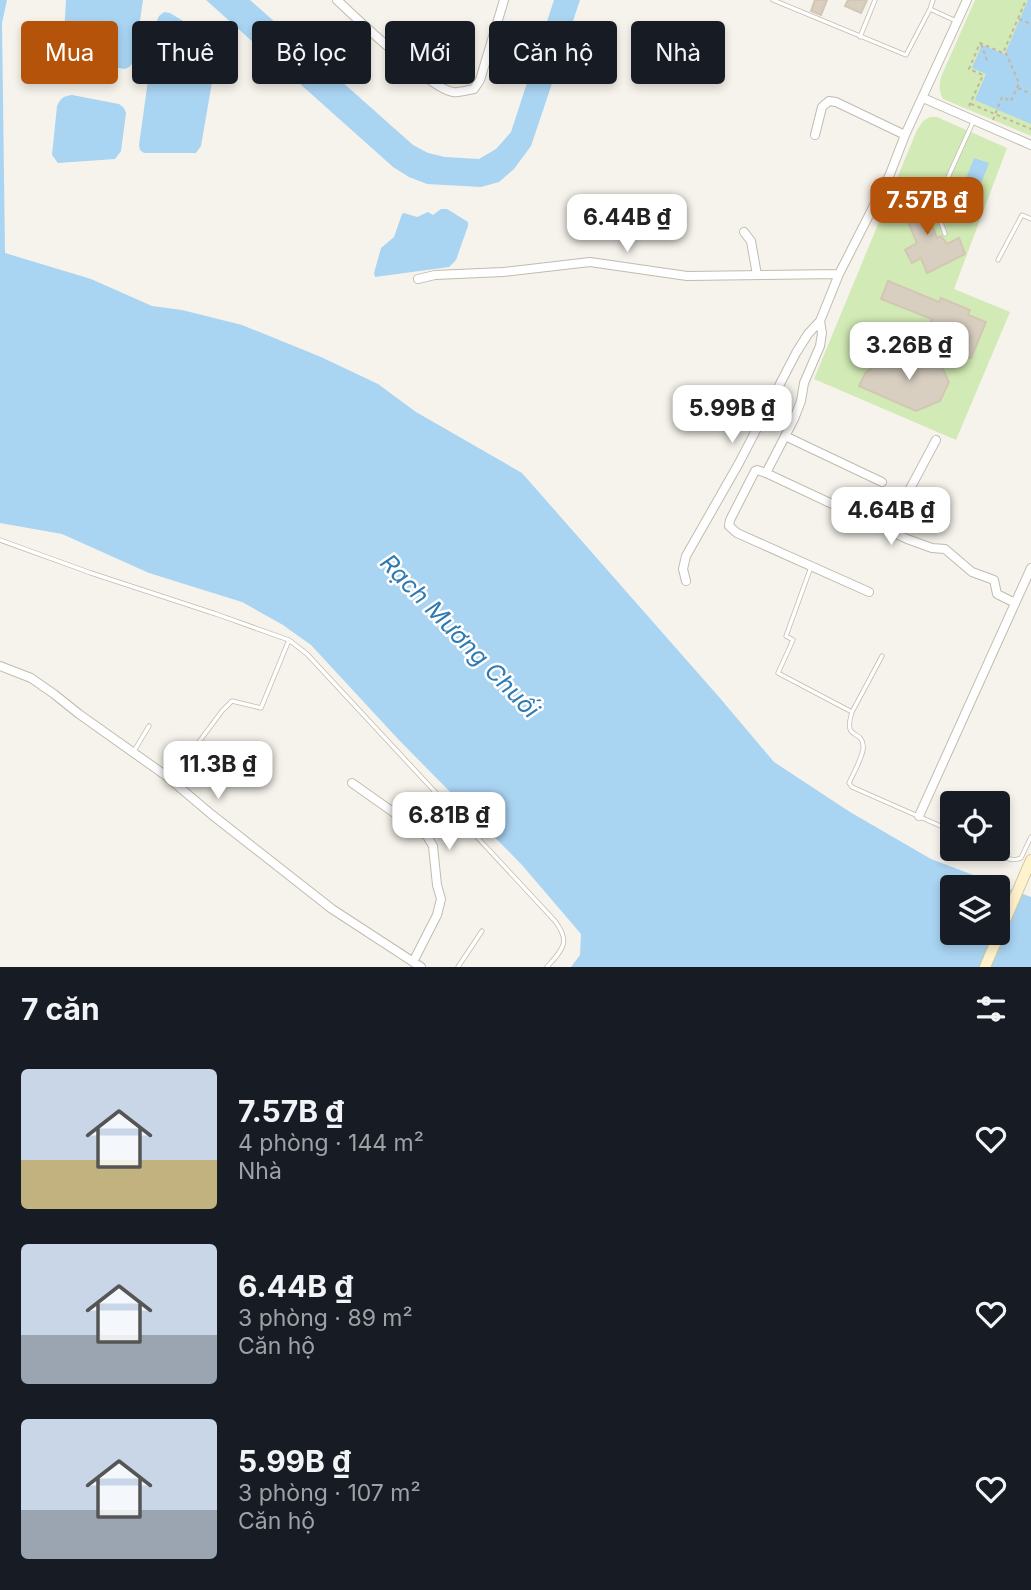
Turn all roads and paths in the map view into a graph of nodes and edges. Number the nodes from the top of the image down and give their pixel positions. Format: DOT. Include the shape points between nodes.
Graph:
graph roads {
  1 [pos="337,0"];
  2 [pos="505,0"];
  3 [pos="773,0"];
  4 [pos="875,0"];
  5 [pos="933,0"];
  6 [pos="967,0"];
  7 [pos="1026,0"];
  8 [pos="930,9"];
  9 [pos="1018,19"];
  10 [pos="958,22"];
  11 [pos="1031,24"];
  12 [pos="860,37"];
  13 [pos="981,43"];
  14 [pos="1005,50"];
  15 [pos="988,63"];
  16 [pos="1017,88"];
  17 [pos="1031,94"];
  18 [pos="923,98"];
  19 [pos="995,114"];
  20 [pos="974,121"];
  21 [pos="1031,129"];
  22 [pos="816,135"];
  23 [pos="905,135"];
  24 [pos="1031,145"];
  25 [pos="1031,219"];
  26 [pos="744,232"];
  27 [pos="945,234"];
  28 [pos="998,260"];
  29 [pos="839,274"];
  30 [pos="757,275"];
  31 [pos="418,279"];
  32 [pos="820,321"];
  33 [pos="785,436"];
  34 [pos="936,440"];
  35 [pos="766,473"];
  36 [pos="882,482"];
  37 [pos="888,530"];
  38 [pos="0,540"];
  39 [pos="812,565"];
  40 [pos="1031,568"];
  41 [pos="686,581"];
  42 [pos="869,592"];
  43 [pos="1015,603"];
  44 [pos="289,640"];
  45 [pos="883,656"];
  46 [pos="0,666"];
  47 [pos="852,712"];
  48 [pos="149,726"];
  49 [pos="133,752"];
  50 [pos="171,780"];
  51 [pos="352,783"];
  52 [pos="919,816"];
  53 [pos="940,826"];
  54 [pos="1031,837"];
  55 [pos="1031,859"];
  56 [pos="1010,860"];
  57 [pos="482,930"];
  58 [pos="417,964"];
  59 [pos="458,967"];
  60 [pos="547,967"];
  61 [pos="985,967"];
  1 -- 2 [label="street" via="421,74 452,92 474,89 480,80"];
  3 -- 12 [label="lane"];
  4 -- 12 [label="lane"];
  5 -- 8 [label="lane"];
  6 -- 10 [label="street"];
  7 -- 9 [label="path"];
  8 -- 10 [label="lane"];
  8 -- 12 [label="lane" via="906,55"];
  9 -- 11 [label="path"];
  9 -- 14 [label="path"];
  10 -- 18 [label="street"];
  13 -- 14 [label="path"];
  13 -- 15 [label="path"];
  13 -- 19 [label="path" via="969,69 983,75 970,104"];
  14 -- 16 [label="path"];
  16 -- 17 [label="path"];
  16 -- 19 [label="path" via="1011,101 1002,97"];
  18 -- 20 [label="street"];
  18 -- 23 [label="street"];
  19 -- 21 [label="path"];
  20 -- 24 [label="street"];
  20 -- 27 [label="lane" via="935,206"];
  22 -- 23 [label="street" via="822,107 829,101"];
  23 -- 29 [label="street"];
  25 -- 28 [label="lane" via="1022,215"];
  26 -- 30 [label="street" via="751,241"];
  29 -- 30 [label="street"];
  29 -- 32 [label="street"];
  30 -- 31 [label="street" via="687,276 590,262"];
  32 -- 33 [label="street" via="820,346"];
  32 -- 41 [label="street" via="796,353 686,556"];
  33 -- 35 [label="street"];
  33 -- 36 [label="street"];
  34 -- 37 [label="street"];
  35 -- 37 [label="street"];
  35 -- 39 [label="street" via="755,471 729,526"];
  37 -- 43 [label="street" via="945,549 972,572 993,580 997,594"];
  38 -- 44 [label="lane"];
  39 -- 42 [label="street"];
  39 -- 47 [label="lane" via="786,636 793,640 778,673"];
  40 -- 43 [label="street"];
  43 -- 52 [label="street"];
  44 -- 50 [label="lane" via="261,709 232,701"];
  44 -- 60 [label="lane" via="307,654 564,932 565,941"];
  45 -- 47 [label="lane"];
  46 -- 49 [label="street" via="31,678"];
  47 -- 52 [label="lane" via="850,732 864,748 849,783 852,788"];
  48 -- 49 [label="lane"];
  49 -- 50 [label="street"];
  50 -- 58 [label="street" via="332,909"];
  51 -- 58 [label="street" via="427,836 433,846 441,900"];
  52 -- 53 [label="lane"];
  54 -- 56 [label="lane" via="1021,858"];
  55 -- 61 [label="main road"];
  57 -- 59 [label="lane"];
}
